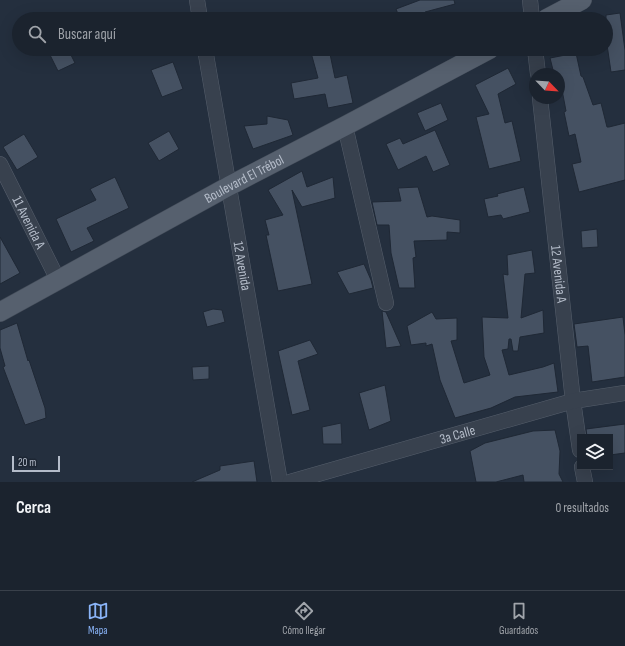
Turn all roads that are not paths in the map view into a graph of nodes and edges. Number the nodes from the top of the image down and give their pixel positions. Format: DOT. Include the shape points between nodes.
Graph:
graph roads {
  1 [pos="197,0"];
  2 [pos="530,0"];
  3 [pos="582,0"];
  4 [pos="199,12"];
  5 [pos="531,12"];
  6 [pos="559,12"];
  7 [pos="206,56"];
  8 [pos="477,56"];
  9 [pos="536,56"];
  10 [pos="537,68"];
  11 [pos="541,104"];
  12 [pos="345,126"];
  13 [pos="0,164"];
  14 [pos="229,186"];
  15 [pos="58,280"];
  16 [pos="386,303"];
  17 [pos="0,312"];
  18 [pos="625,393"];
  19 [pos="573,401"];
  20 [pos="578,434"];
  21 [pos="583,470"];
  22 [pos="280,482"];
  23 [pos="290,482"];
  24 [pos="585,482"];
  1 -- 4 [label="street"];
  2 -- 5 [label="street"];
  3 -- 6 [label="main road"];
  7 -- 14 [label="street, 12 Avenida"];
  8 -- 12 [label="main road, Boulevard El Trébol"];
  9 -- 10 [label="street"];
  11 -- 19 [label="street, 12 Avenida A"];
  12 -- 14 [label="main road, Boulevard El Trébol"];
  12 -- 16 [label="street"];
  13 -- 15 [label="street, 11 Avenida A"];
  14 -- 15 [label="main road, Boulevard El Trébol"];
  14 -- 22 [label="street, 12 Avenida"];
  15 -- 17 [label="main road, Boulevard El Trébol"];
  18 -- 19 [label="street, 3a Calle"];
  19 -- 20 [label="street, 12 Avenida A"];
  19 -- 23 [label="street, 3a Calle"];
  21 -- 24 [label="street"];
}
